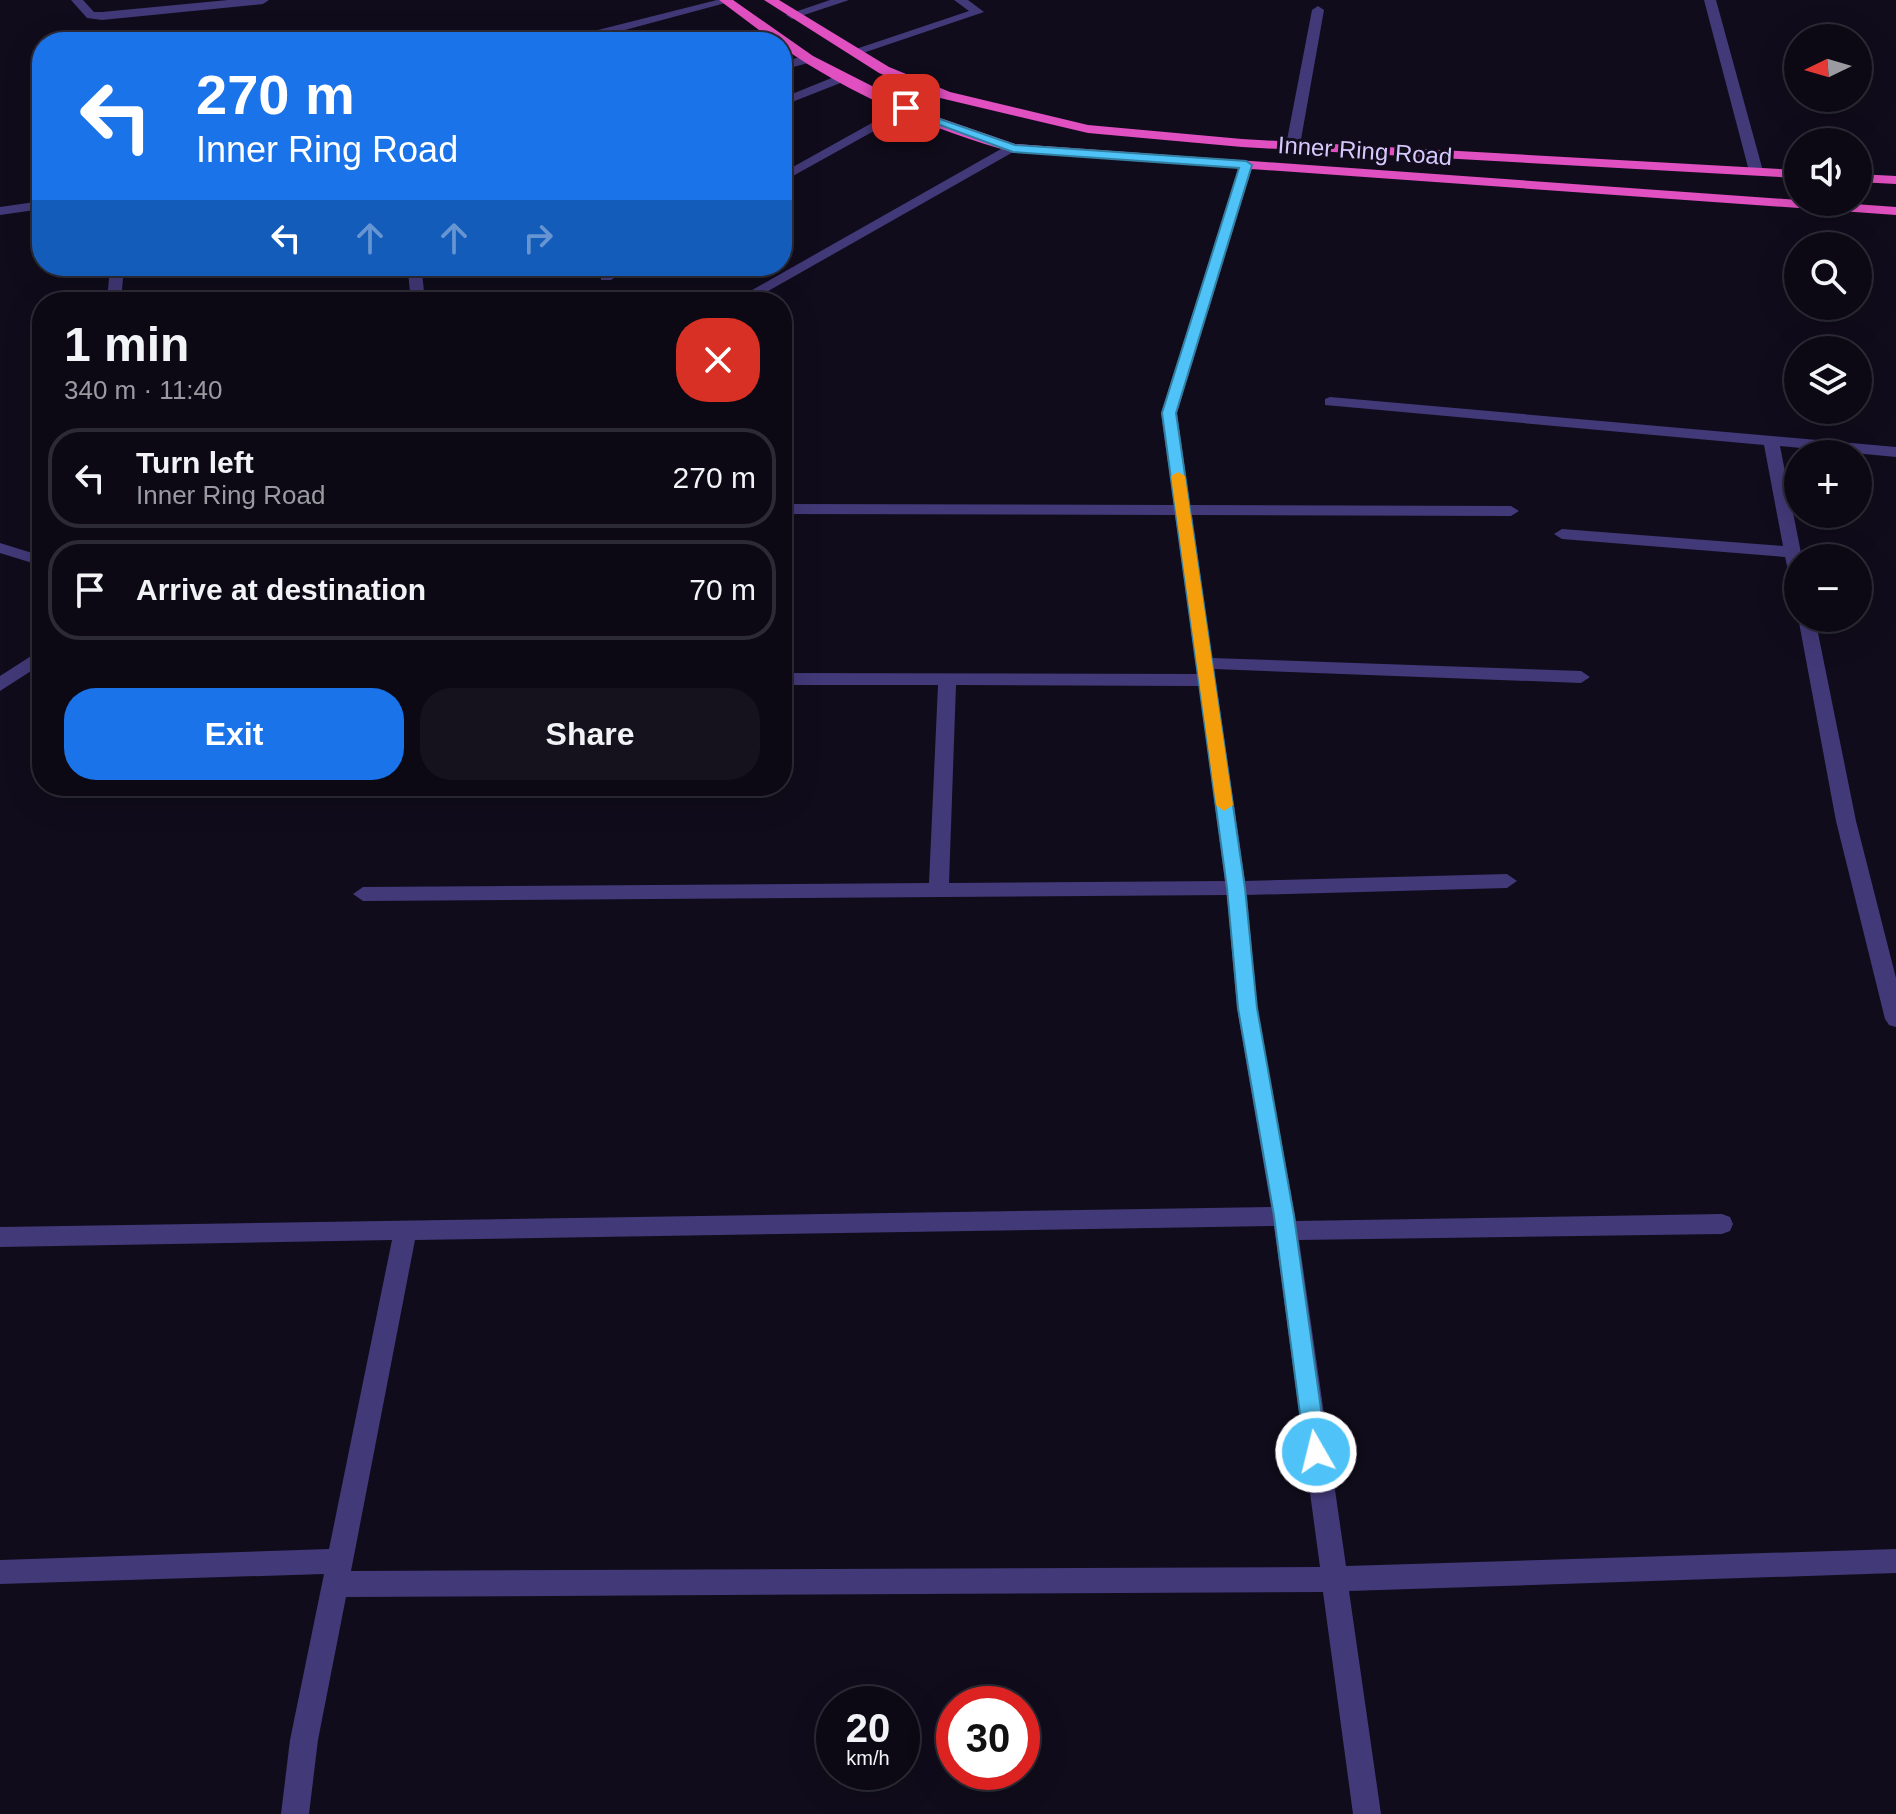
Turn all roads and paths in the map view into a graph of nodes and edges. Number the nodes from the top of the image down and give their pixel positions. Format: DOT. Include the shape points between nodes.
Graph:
graph roads {
  1 [pos="77,0"];
  2 [pos="263,0"];
  3 [pos="770,0"];
  4 [pos="843,0"];
  5 [pos="960,0"];
  6 [pos="1710,0"];
  7 [pos="726,1"];
  8 [pos="229,2"];
  9 [pos="1318,10"];
  10 [pos="792,15"];
  11 [pos="604,32"];
  12 [pos="769,32"];
  13 [pos="792,48"];
  14 [pos="853,52"];
  15 [pos="808,59"];
  16 [pos="792,63"];
  17 [pos="844,77"];
  18 [pos="792,98"];
  19 [pos="906,108"];
  20 [pos="1293,145"];
  21 [pos="1013,148"];
  22 [pos="1246,165"];
  23 [pos="1756,171"];
  24 [pos="792,172"];
  25 [pos="1784,173"];
  26 [pos="1872,179"];
  27 [pos="1896,180"];
  28 [pos="32,206"];
  29 [pos="0,211"];
  30 [pos="1896,211"];
  31 [pos="792,272"];
  32 [pos="784,276"];
  33 [pos="756,292"];
  34 [pos="1330,402"];
  35 [pos="1771,441"];
  36 [pos="1896,452"];
  37 [pos="792,509"];
  38 [pos="1511,511"];
  39 [pos="1183,512"];
  40 [pos="1562,534"];
  41 [pos="1791,544"];
  42 [pos="0,548"];
  43 [pos="1784,551"];
  44 [pos="32,558"];
  45 [pos="1809,632"];
  46 [pos="32,662"];
  47 [pos="1206,671"];
  48 [pos="1581,677"];
  49 [pos="792,679"];
  50 [pos="947,679"];
  51 [pos="0,685"];
  52 [pos="1507,881"];
  53 [pos="1236,888"];
  54 [pos="939,891"];
  55 [pos="363,894"];
  56 [pos="1896,1019"];
  57 [pos="1285,1223"];
  58 [pos="1722,1224"];
  59 [pos="405,1233"];
  60 [pos="0,1237"];
  61 [pos="1896,1561"];
  62 [pos="0,1572"];
  63 [pos="338,1573"];
  64 [pos="1334,1579"];
  65 [pos="295,1814"];
  66 [pos="1367,1814"];
  1 -- 8 [label="street" via="91,15 102,16"];
  2 -- 8 [label="street"];
  3 -- 10 [label="highway, Inner Ring Road"];
  4 -- 10 [label="street"];
  5 -- 14 [label="street" via="978,12"];
  6 -- 23 [label="street"];
  7 -- 11 [label="street"];
  7 -- 12 [label="highway, Inner Ring Road"];
  9 -- 20 [label="street"];
  10 -- 14 [label="highway, Inner Ring Road"];
  13 -- 15 [label="highway, Inner Ring Road"];
  14 -- 20 [label="highway, Inner Ring Road" via="945,95 1041,121"];
  15 -- 16 [label="street"];
  15 -- 17 [label="highway, Inner Ring Road"];
  17 -- 18 [label="street"];
  17 -- 19 [label="highway, Inner Ring Road"];
  19 -- 21 [label="highway, Inner Ring Road"];
  19 -- 24 [label="street"];
  20 -- 23 [label="highway, Inner Ring Road"];
  21 -- 22 [label="highway, Inner Ring Road"];
  21 -- 31 [label="street"];
  22 -- 30 [label="highway, Inner Ring Road"];
  22 -- 39 [label="street" via="1169,413"];
  23 -- 25 [label="highway, Inner Ring Road"];
  26 -- 27 [label="highway"];
  28 -- 29 [label="street"];
  32 -- 33 [label="street"];
  34 -- 35 [label="street"];
  35 -- 36 [label="street"];
  35 -- 41 [label="street"];
  37 -- 39 [label="street"];
  38 -- 39 [label="street"];
  39 -- 47 [label="street"];
  40 -- 43 [label="street"];
  42 -- 44 [label="street"];
  45 -- 56 [label="street" via="1846,821"];
  46 -- 51 [label="street"];
  47 -- 48 [label="street"];
  47 -- 50 [label="street"];
  47 -- 53 [label="street"];
  49 -- 50 [label="street"];
  50 -- 54 [label="street"];
  52 -- 53 [label="street"];
  53 -- 54 [label="street"];
  53 -- 57 [label="street" via="1247,1008"];
  54 -- 55 [label="street"];
  57 -- 58 [label="street"];
  57 -- 59 [label="street"];
  57 -- 64 [label="street"];
  59 -- 60 [label="street"];
  59 -- 63 [label="street"];
  61 -- 64 [label="street"];
  62 -- 63 [label="street"];
  63 -- 64 [label="street"];
  63 -- 65 [label="street" via="304,1740"];
  64 -- 66 [label="street"];
}
